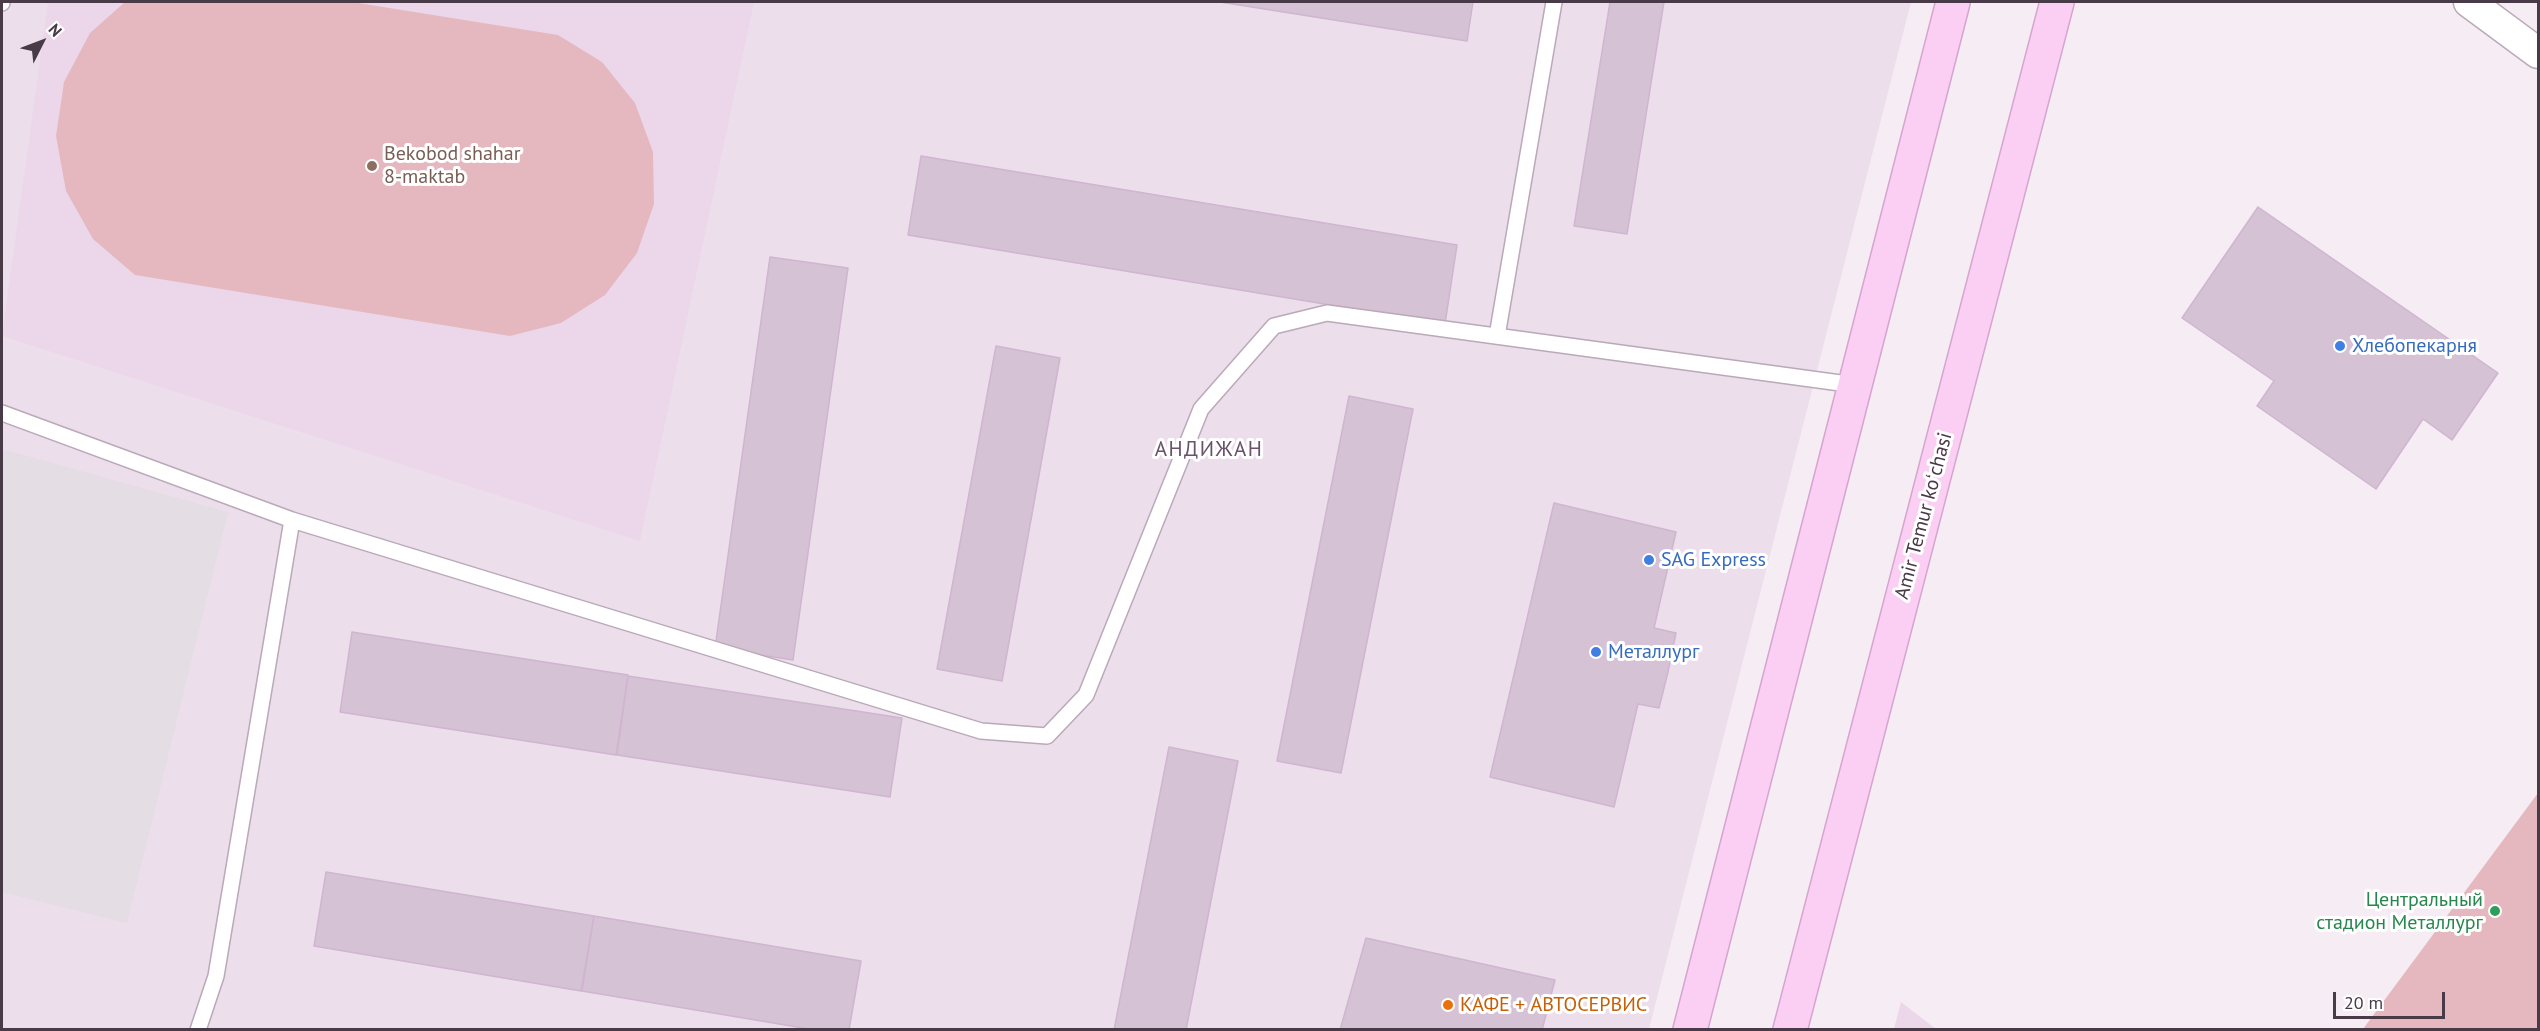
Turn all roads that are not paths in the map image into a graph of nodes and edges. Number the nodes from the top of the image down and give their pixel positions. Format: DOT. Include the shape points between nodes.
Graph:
graph roads {
  1 [pos="1554,2"];
  2 [pos="1953,2"];
  3 [pos="2057,2"];
  4 [pos="2469,2"];
  5 [pos="2538,53"];
  6 [pos="1497,336"];
  7 [pos="1855,385"];
  8 [pos="2,413"];
  9 [pos="292,520"];
  10 [pos="198,1029"];
  11 [pos="1690,1029"];
  12 [pos="1790,1029"];
  1 -- 6 [label="lane"];
  2 -- 7 [label="street"];
  3 -- 12 [label="street, Amir Temur koʻchasi"];
  4 -- 5 [label="street"];
  6 -- 7 [label="lane"];
  6 -- 9 [label="lane" via="1327,313 1274,326 1201,409 1086,695 1047,736 981,731"];
  7 -- 11 [label="street"];
  8 -- 9 [label="lane"];
  9 -- 10 [label="lane" via="216,976"];
}
